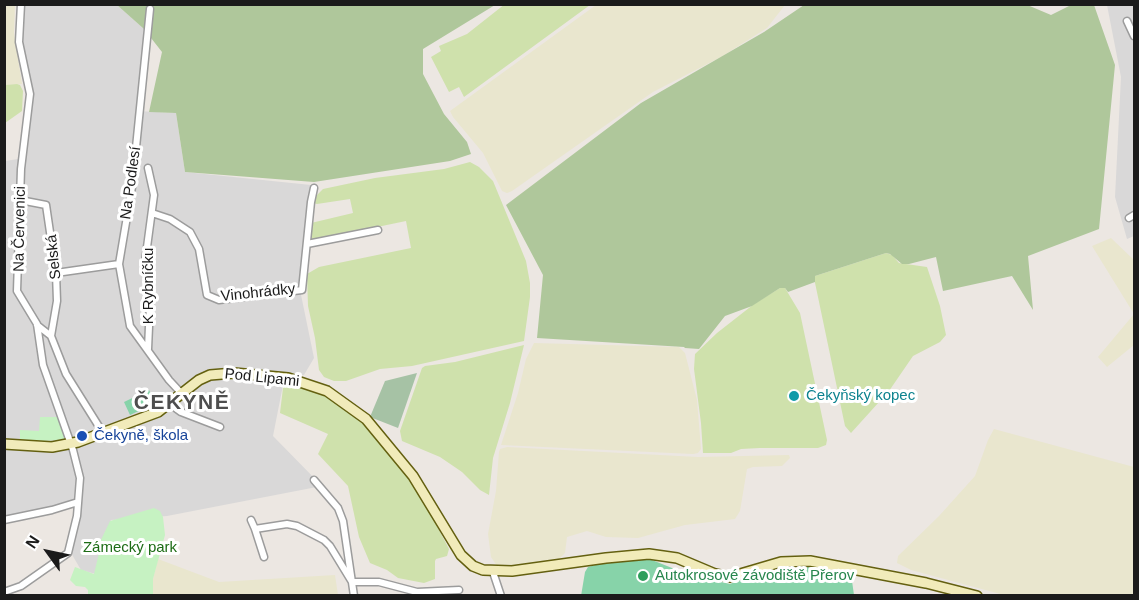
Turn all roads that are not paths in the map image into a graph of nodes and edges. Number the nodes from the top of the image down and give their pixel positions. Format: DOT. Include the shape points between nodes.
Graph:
graph roads {
  1 [pos="21,4"];
  2 [pos="150,9"];
  3 [pos="1127,21"];
  4 [pos="1134,36"];
  5 [pos="148,168"];
  6 [pos="314,188"];
  7 [pos="20,200"];
  8 [pos="152,213"];
  9 [pos="378,230"];
  10 [pos="307,244"];
  11 [pos="119,264"];
  12 [pos="56,273"];
  13 [pos="37,324"];
  14 [pos="51,336"];
  15 [pos="148,350"];
  16 [pos="182,394"];
  17 [pos="170,404"];
  18 [pos="220,427"];
  19 [pos="103,433"];
  20 [pos="4,444"];
  21 [pos="71,445"];
  22 [pos="314,480"];
  23 [pos="78,502"];
  24 [pos="4,520"];
  25 [pos="251,520"];
  26 [pos="255,530"];
  27 [pos="264,557"];
  28 [pos="493,572"];
  29 [pos="352,582"];
  30 [pos="459,590"];
  31 [pos="4,592"];
  32 [pos="354,596"];
  33 [pos="501,596"];
  34 [pos="977,596"];
  1 -- 7 [label="street, Na Červenici" via="19,42 30,94"];
  2 -- 11 [label="street, Na Podlesí" via="132,187"];
  3 -- 4 [label="street"];
  5 -- 8 [label="street, K Rybníčku" via="154,195"];
  6 -- 10 [label="street, Vinohrádky"];
  7 -- 12 [label="street, Selská" via="46,205"];
  7 -- 13 [label="street, Na Červenici" via="18,291"];
  8 -- 10 [label="street, Vinohrádky" via="190,232 199,249 207,295 219,300 302,290"];
  8 -- 15 [label="street, K Rybníčku" via="145,262 150,304"];
  9 -- 10 [label="street"];
  11 -- 12 [label="street"];
  11 -- 15 [label="street, Na Podlesí" via="130,326"];
  12 -- 14 [label="street, Selská" via="57,302"];
  13 -- 14 [label="street"];
  13 -- 21 [label="street, Na Červenici" via="43,365"];
  14 -- 19 [label="street" via="66,374"];
  15 -- 16 [label="street"];
  16 -- 17 [label="main road, Pod Lipami"];
  16 -- 28 [label="main road, Pod Lipami" via="204,377 225,373 288,378 327,391 358,412 390,446 423,491 461,555 477,568"];
  17 -- 18 [label="street"];
  17 -- 19 [label="main road, Pod Lipami"];
  19 -- 21 [label="main road, Pod Lipami"];
  20 -- 21 [label="main road, Pod Lipami"];
  21 -- 23 [label="street, Na Červenici" via="80,473"];
  22 -- 29 [label="street" via="338,508 343,521"];
  23 -- 24 [label="street"];
  23 -- 31 [label="street, Na Červenici" via="68,553 21,586"];
  25 -- 26 [label="street"];
  26 -- 27 [label="street"];
  26 -- 29 [label="street" via="287,524 324,540"];
  28 -- 33 [label="street"];
  28 -- 34 [label="main road" via="649,554 682,560 730,577 798,560"];
  29 -- 30 [label="street" via="379,582 417,592"];
  29 -- 32 [label="street"];
}
